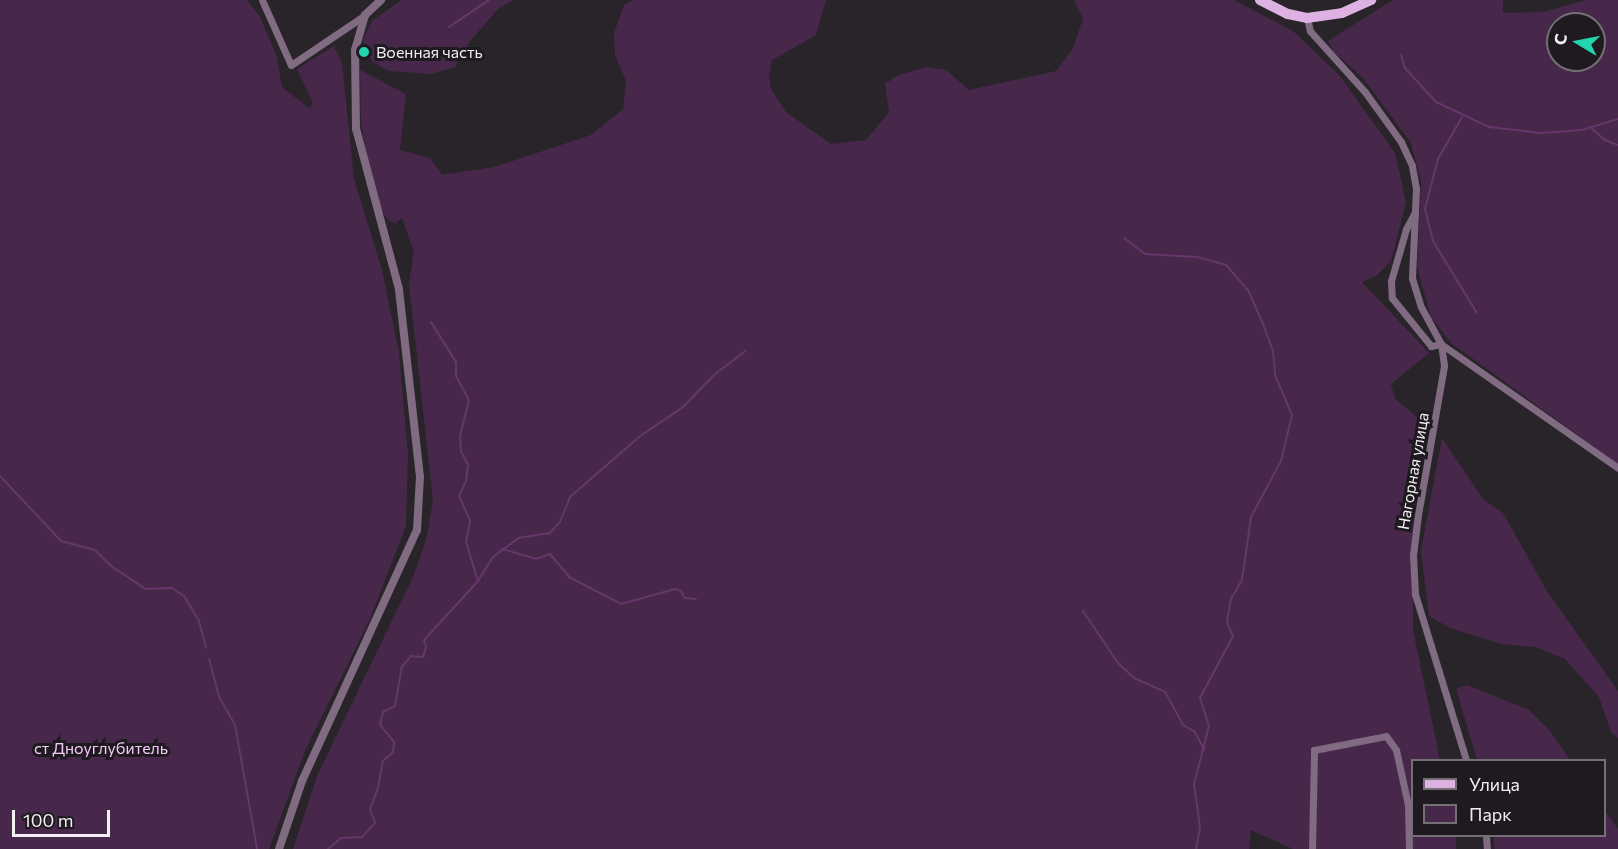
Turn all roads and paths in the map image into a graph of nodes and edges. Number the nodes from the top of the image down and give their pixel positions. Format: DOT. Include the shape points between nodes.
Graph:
graph roads {
  1 [pos="262,0"];
  2 [pos="381,0"];
  3 [pos="1260,0"];
  4 [pos="1371,0"];
  5 [pos="365,15"];
  6 [pos="1307,18"];
  7 [pos="1415,212"];
  8 [pos="1441,344"];
  9 [pos="1618,468"];
  10 [pos="1467,759"];
  11 [pos="279,849"];
  12 [pos="1312,849"];
  13 [pos="1409,849"];
  1 -- 5 [label="street" via="291,66"];
  2 -- 5 [label="street"];
  3 -- 6 [label="main road" via="1288,14"];
  4 -- 6 [label="main road" via="1342,13"];
  5 -- 11 [label="street" via="355,50 356,129 399,289 420,477 417,530 302,781"];
  6 -- 7 [label="street" via="1321,47 1365,92 1401,142 1412,166"];
  7 -- 8 [label="street" via="1412,278 1421,307"];
  7 -- 8 [label="street" via="1390,280 1392,298 1431,346"];
  8 -- 9 [label="street"];
  8 -- 10 [label="street, Нагорная улица" via="1443,376 1413,555 1415,594"];
  12 -- 13 [label="street" via="1314,750 1386,736 1395,750 1408,805"];
}
